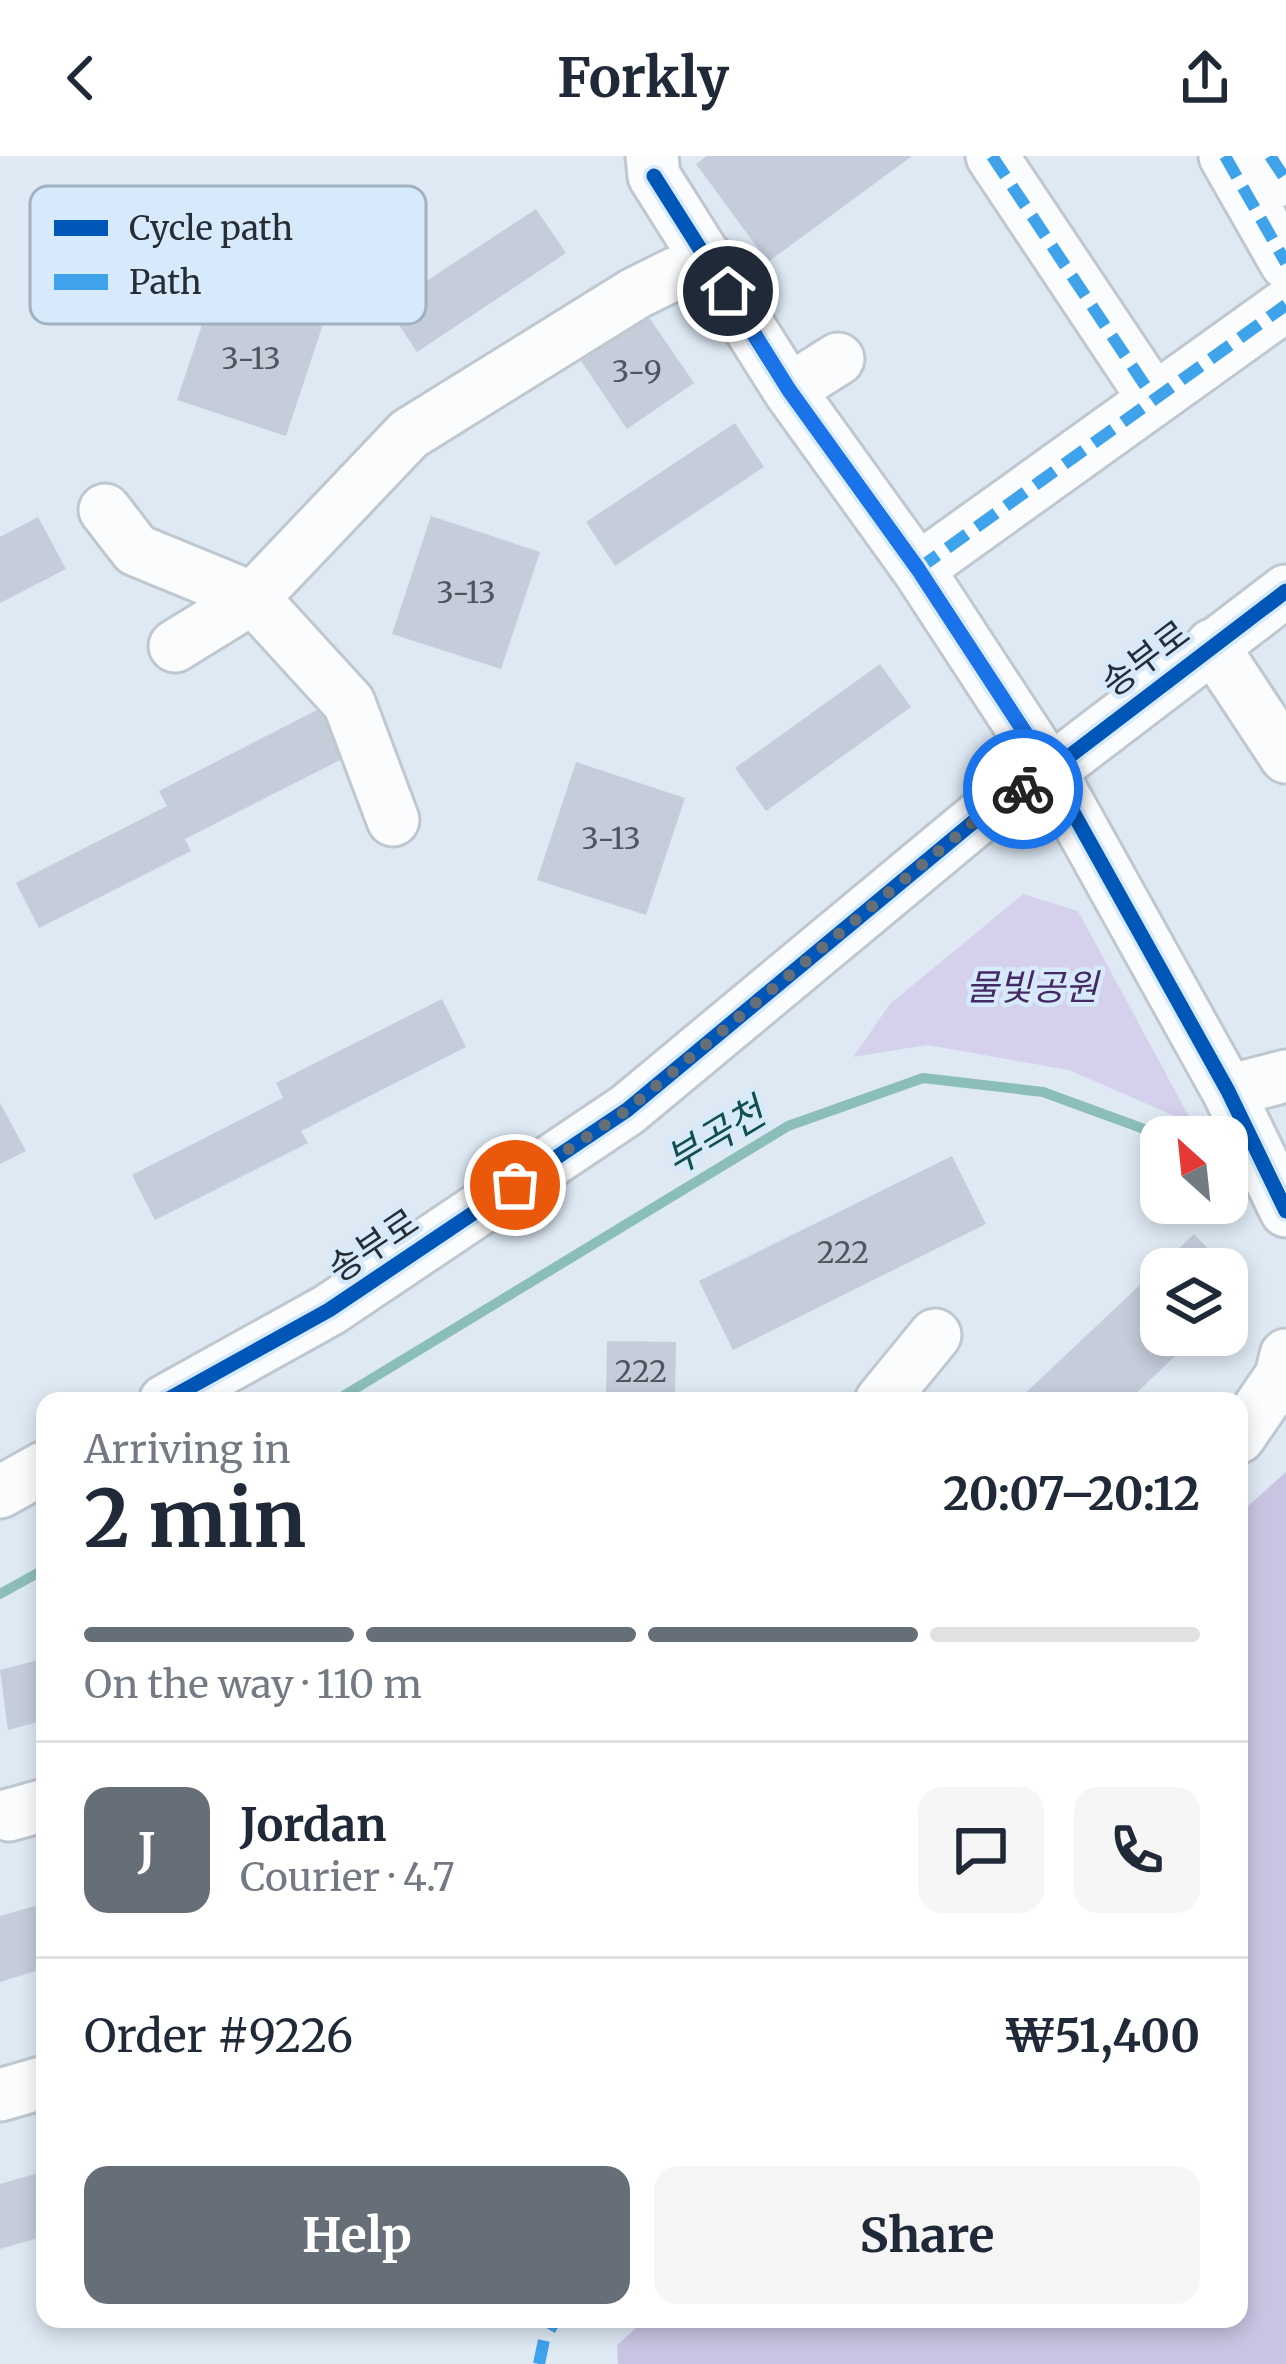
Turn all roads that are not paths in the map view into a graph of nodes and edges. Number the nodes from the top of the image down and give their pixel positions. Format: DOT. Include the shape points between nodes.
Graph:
graph roads {
  1 [pos="992,156"];
  2 [pos="1225,156"];
  3 [pos="1270,156"];
  4 [pos="653,166"];
  5 [pos="1286,180"];
  6 [pos="707,258"];
  7 [pos="1286,263"];
  8 [pos="1286,305"];
  9 [pos="838,359"];
  10 [pos="789,390"];
  11 [pos="1152,396"];
  12 [pos="105,510"];
  13 [pos="918,569"];
  14 [pos="1286,591"];
  15 [pos="254,598"];
  16 [pos="1213,645"];
  17 [pos="176,646"];
  18 [pos="1286,757"];
  19 [pos="1050,771"];
  20 [pos="393,820"];
  21 [pos="1286,1076"];
  22 [pos="1237,1111"];
  23 [pos="1286,1211"];
  24 [pos="935,1335"];
  25 [pos="1286,1355"];
  26 [pos="181,1392"];
  27 [pos="888,1392"];
  28 [pos="1248,1424"];
  29 [pos="36,1472"];
  30 [pos="0,1492"];
  31 [pos="36,2085"];
  32 [pos="0,2095"];
  1 -- 11 [label="street" via="1020,233"];
  2 -- 7 [label="street"];
  3 -- 5 [label="street"];
  4 -- 6 [label="street"];
  6 -- 10 [label="street"];
  6 -- 15 [label="street" via="409,434"];
  8 -- 11 [label="street"];
  9 -- 10 [label="street"];
  10 -- 13 [label="street"];
  11 -- 13 [label="street"];
  12 -- 15 [label="street" via="136,550"];
  13 -- 19 [label="street"];
  14 -- 16 [label="street, 송부로"];
  15 -- 17 [label="street"];
  15 -- 20 [label="street" via="349,704"];
  16 -- 18 [label="street"];
  16 -- 19 [label="street, 송부로"];
  19 -- 22 [label="street"];
  19 -- 26 [label="street, 송부로" via="977,819 627,1110 329,1310"];
  21 -- 22 [label="street"];
  22 -- 23 [label="street"];
  24 -- 27 [label="street"];
  25 -- 28 [label="street"];
  29 -- 30 [label="street"];
  31 -- 32 [label="street"];
}
